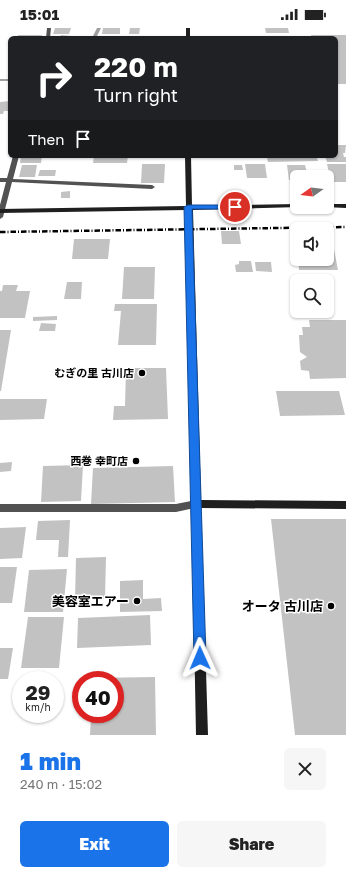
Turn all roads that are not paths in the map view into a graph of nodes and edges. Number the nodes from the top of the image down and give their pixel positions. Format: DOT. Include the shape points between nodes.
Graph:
graph roads {
  1 [pos="16,158"];
  2 [pos="188,158"];
  3 [pos="0,180"];
  4 [pos="10,180"];
  5 [pos="152,186"];
  6 [pos="290,206"];
  7 [pos="334,206"];
  8 [pos="346,206"];
  9 [pos="188,207"];
  10 [pos="0,213"];
  11 [pos="196,504"];
  12 [pos="346,505"];
  13 [pos="0,508"];
  14 [pos="202,735"];
  1 -- 4 [label="street"];
  2 -- 9 [label="street"];
  3 -- 4 [label="street"];
  4 -- 5 [label="street"];
  4 -- 10 [label="street"];
  6 -- 9 [label="street"];
  7 -- 8 [label="street"];
  9 -- 10 [label="street"];
  9 -- 11 [label="street"];
  11 -- 12 [label="street"];
  11 -- 13 [label="street" via="176,508"];
  11 -- 14 [label="street"];
}
